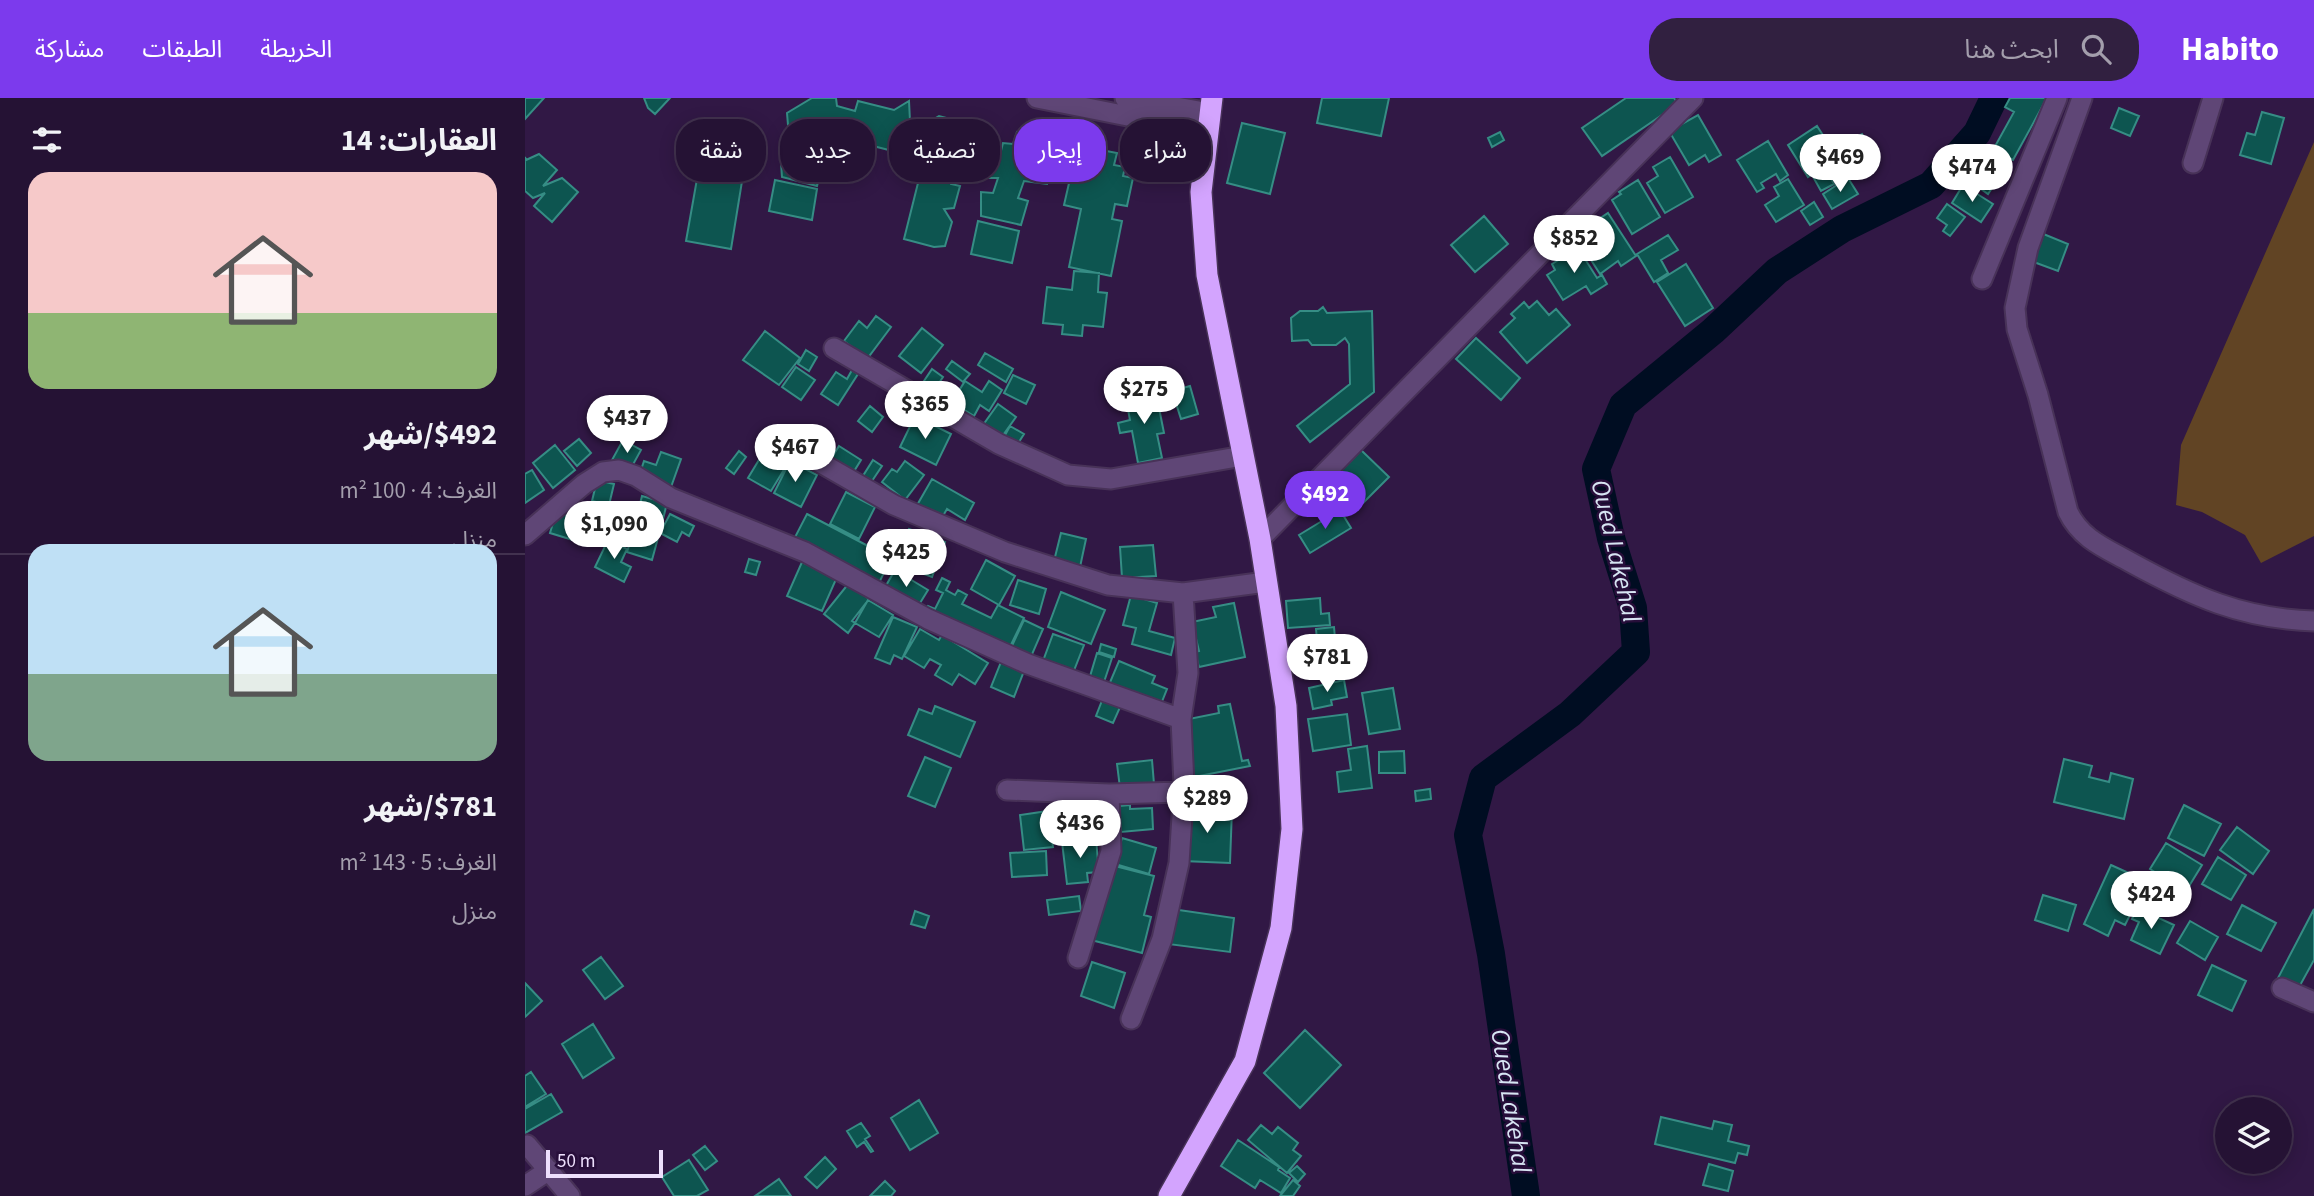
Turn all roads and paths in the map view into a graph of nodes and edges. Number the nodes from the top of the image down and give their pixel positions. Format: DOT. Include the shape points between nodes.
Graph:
graph roads {
  1 [pos="1037,98"];
  2 [pos="1693,98"];
  3 [pos="2057,98"];
  4 [pos="2083,98"];
  5 [pos="2213,98"];
  6 [pos="1135,99"];
  7 [pos="1173,102"];
  8 [pos="1210,114"];
  9 [pos="2193,163"];
  10 [pos="1982,279"];
  11 [pos="834,348"];
  12 [pos="807,456"];
  13 [pos="1243,456"];
  14 [pos="525,535"];
  15 [pos="1260,539"];
  16 [pos="1266,582"];
  17 [pos="1183,593"];
  18 [pos="2314,621"];
  19 [pos="1181,719"];
  20 [pos="1007,790"];
  21 [pos="1183,792"];
  22 [pos="1109,794"];
  23 [pos="1078,958"];
  24 [pos="2282,988"];
  25 [pos="2312,997"];
  26 [pos="1131,1018"];
  27 [pos="527,1144"];
  28 [pos="549,1170"];
  29 [pos="525,1186"];
  30 [pos="570,1196"];
  31 [pos="1169,1196"];
  1 -- 8 [label="street"];
  2 -- 15 [label="street"];
  3 -- 10 [label="street"];
  4 -- 18 [label="street" via="2028,248 2015,308 2017,330 2068,512 2090,540 2180,590 2224,608"];
  5 -- 9 [label="street"];
  6 -- 7 [label="street"];
  7 -- 8 [label="street"];
  8 -- 13 [label="highway" via="1201,191 1207,275"];
  11 -- 13 [label="street" via="999,444 1068,475 1111,479"];
  12 -- 17 [label="street" via="894,505 1005,552 1108,585"];
  13 -- 15 [label="highway"];
  14 -- 19 [label="street" via="584,484 603,472 619,470 671,498 805,552 928,619 1028,664"];
  15 -- 16 [label="highway"];
  16 -- 17 [label="street"];
  16 -- 31 [label="highway" via="1286,706 1292,829 1281,928 1245,1060"];
  17 -- 19 [label="street" via="1188,673"];
  19 -- 21 [label="street"];
  20 -- 22 [label="street"];
  21 -- 22 [label="street"];
  21 -- 26 [label="street" via="1179,863 1162,939"];
  22 -- 23 [label="street" via="1111,851"];
  24 -- 25 [label="street"];
  27 -- 28 [label="street"];
  28 -- 29 [label="street"];
  28 -- 30 [label="street"];
}
